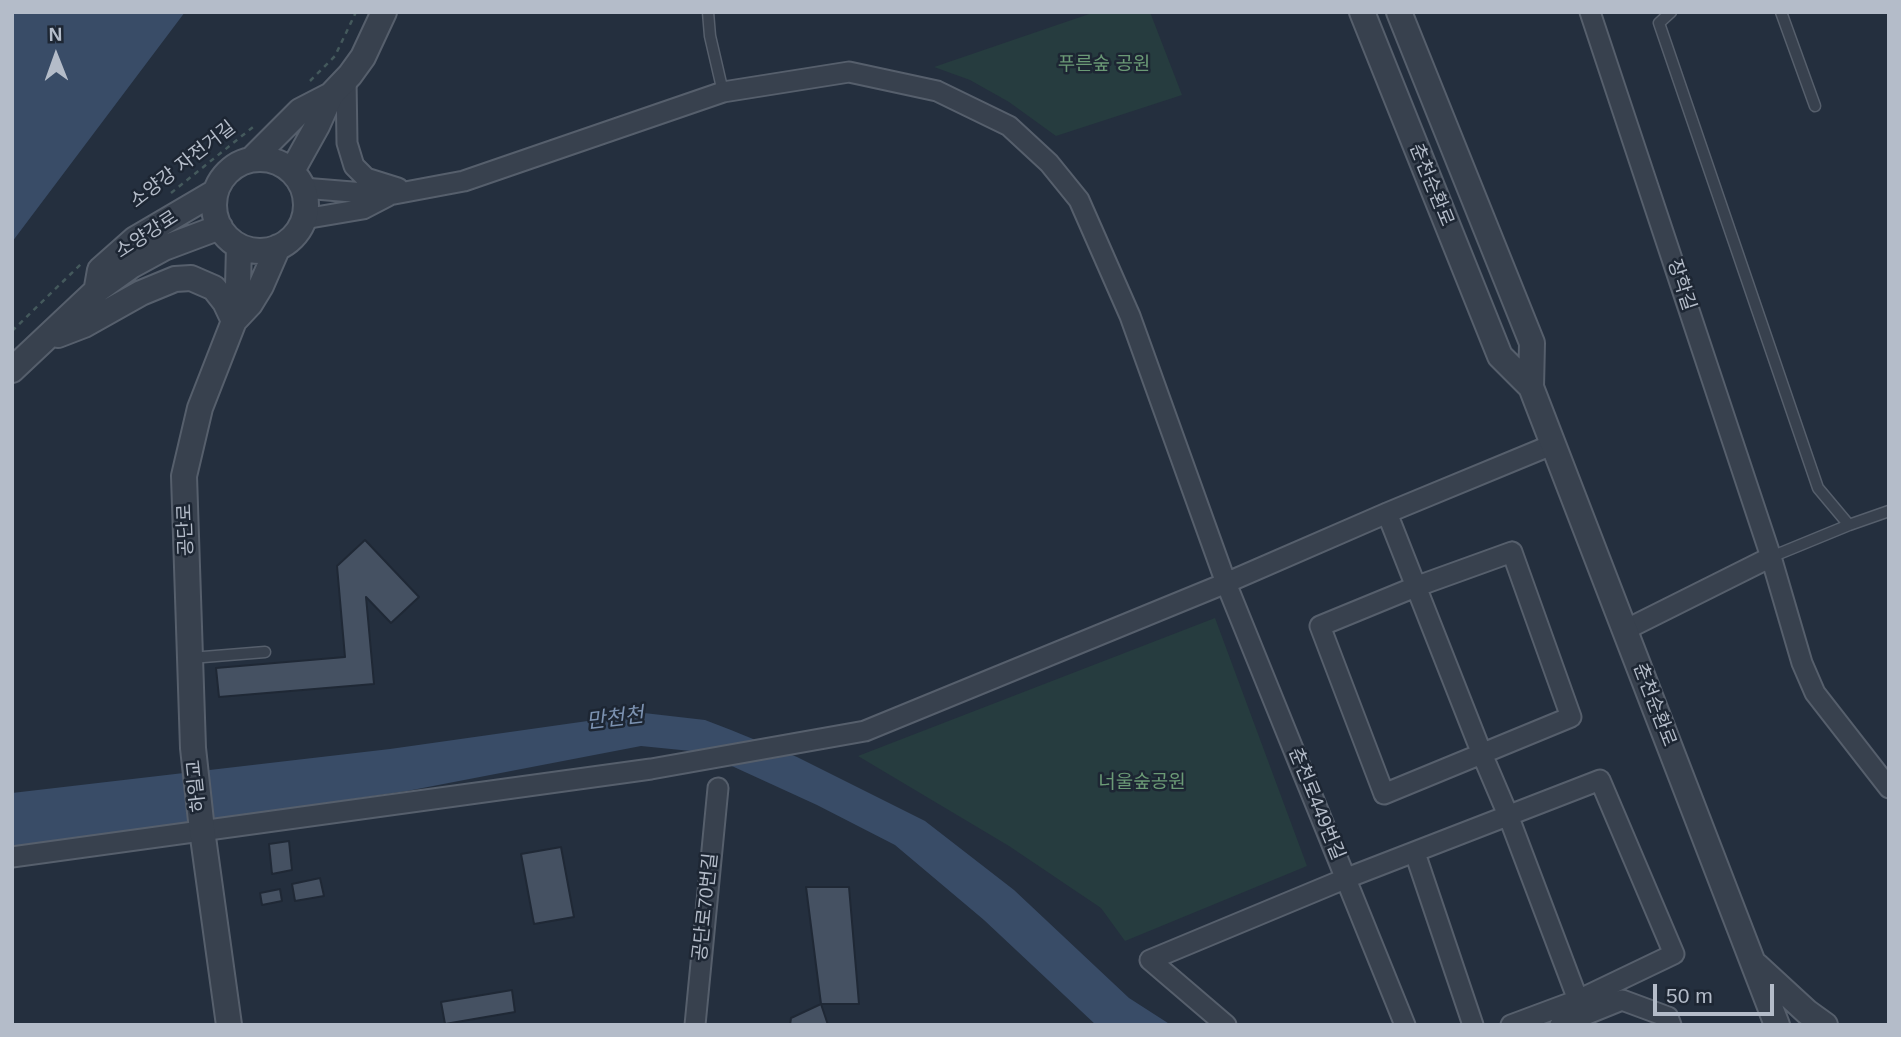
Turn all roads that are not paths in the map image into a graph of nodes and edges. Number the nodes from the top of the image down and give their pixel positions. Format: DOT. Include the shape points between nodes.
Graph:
graph roads {
  1 [pos="384,12"];
  2 [pos="708,12"];
  3 [pos="1362,12"];
  4 [pos="1399,12"];
  5 [pos="1590,12"];
  6 [pos="1671,12"];
  7 [pos="1781,12"];
  8 [pos="329,85"];
  9 [pos="723,92"];
  10 [pos="1815,106"];
  11 [pos="252,159"];
  12 [pos="298,179"];
  13 [pos="409,191"];
  14 [pos="215,192"];
  15 [pos="389,195"];
  16 [pos="304,219"];
  17 [pos="220,227"];
  18 [pos="239,246"];
  19 [pos="278,247"];
  20 [pos="96,291"];
  21 [pos="234,321"];
  22 [pos="45,340"];
  23 [pos="12,370"];
  24 [pos="1531,387"];
  25 [pos="1554,444"];
  26 [pos="1889,511"];
  27 [pos="1387,513"];
  28 [pos="1849,525"];
  29 [pos="1771,557"];
  30 [pos="1226,583"];
  31 [pos="1415,587"];
  32 [pos="1626,630"];
  33 [pos="265,652"];
  34 [pos="190,658"];
  35 [pos="193,748"];
  36 [pos="1482,754"];
  37 [pos="718,788"];
  38 [pos="1889,788"];
  39 [pos="1508,815"];
  40 [pos="201,827"];
  41 [pos="1415,853"];
  42 [pos="12,857"];
  43 [pos="1346,878"];
  44 [pos="1753,963"];
  45 [pos="1578,1000"];
  46 [pos="229,1025"];
  47 [pos="695,1025"];
  48 [pos="1226,1025"];
  49 [pos="1405,1025"];
  50 [pos="1473,1025"];
  51 [pos="1511,1025"];
  52 [pos="1560,1025"];
  53 [pos="1671,1025"];
  54 [pos="1758,1025"];
  55 [pos="1777,1025"];
  56 [pos="1825,1025"];
  1 -- 8 [label="street" via="363,57"];
  2 -- 9 [label="lane"];
  3 -- 24 [label="street, 춘천순환로" via="1500,355"];
  4 -- 24 [label="street, 춘천순환로" via="1532,343"];
  5 -- 29 [label="street, 장학길"];
  6 -- 28 [label="lane" via="1659,23 1818,488"];
  7 -- 10 [label="lane"];
  8 -- 11 [label="street"];
  8 -- 12 [label="street"];
  8 -- 13 [label="street" via="354,166 366,178"];
  9 -- 13 [label="street, 춘천로449번길" via="464,181"];
  9 -- 30 [label="street, 춘천로449번길" via="849,72 937,92 1009,126 1049,163 1079,200 1130,316"];
  11 -- 12 [label="street" via="273,160"];
  11 -- 14 [label="street" via="225,174"];
  12 -- 15 [label="street"];
  12 -- 16 [label="street" via="306,198"];
  13 -- 15 [label="street, 춘천로449번길"];
  14 -- 17 [label="street"];
  14 -- 20 [label="street, 소양강로" via="113,256 100,270"];
  15 -- 16 [label="street" via="363,209"];
  16 -- 19 [label="street" via="294,236"];
  17 -- 18 [label="street"];
  17 -- 20 [label="street, 소양강로" via="164,248"];
  18 -- 19 [label="street" via="259,251"];
  18 -- 21 [label="street, 공단로"];
  19 -- 21 [label="street, 공단로" via="261,286"];
  20 -- 22 [label="street, 소양강로"];
  21 -- 22 [label="street" via="214,288 191,278 175,279"];
  21 -- 34 [label="street, 공단로" via="200,408 184,476"];
  22 -- 23 [label="street, 소양강로"];
  24 -- 25 [label="street, 춘천순환로"];
  25 -- 27 [label="street"];
  25 -- 32 [label="street, 춘천순환로"];
  26 -- 28 [label="lane"];
  27 -- 30 [label="street"];
  27 -- 31 [label="street"];
  28 -- 29 [label="lane"];
  29 -- 32 [label="street"];
  29 -- 38 [label="street, 장학길" via="1815,693"];
  30 -- 40 [label="street" via="865,731 651,769"];
  30 -- 43 [label="street, 춘천로449번길"];
  31 -- 36 [label="street"];
  31 -- 36 [label="street" via="1512,552 1571,717"];
  31 -- 36 [label="street" via="1320,626 1384,794"];
  32 -- 44 [label="street, 춘천순환로"];
  33 -- 34 [label="lane"];
  34 -- 35 [label="street, 공단로"];
  35 -- 40 [label="street, 하일교"];
  36 -- 39 [label="street"];
  37 -- 47 [label="street, 공단로70번길"];
  39 -- 41 [label="street"];
  39 -- 45 [label="street"];
  39 -- 45 [label="street" via="1600,780 1674,954"];
  40 -- 42 [label="street"];
  40 -- 46 [label="street"];
  41 -- 43 [label="street"];
  41 -- 50 [label="street"];
  43 -- 48 [label="street" via="1150,960"];
  43 -- 49 [label="street, 춘천로449번길"];
  44 -- 54 [label="street"];
  44 -- 55 [label="street, 춘천순환로"];
  44 -- 56 [label="street"];
  45 -- 51 [label="street"];
  52 -- 53 [label="street" via="1622,1000 1668,1017"];
}
